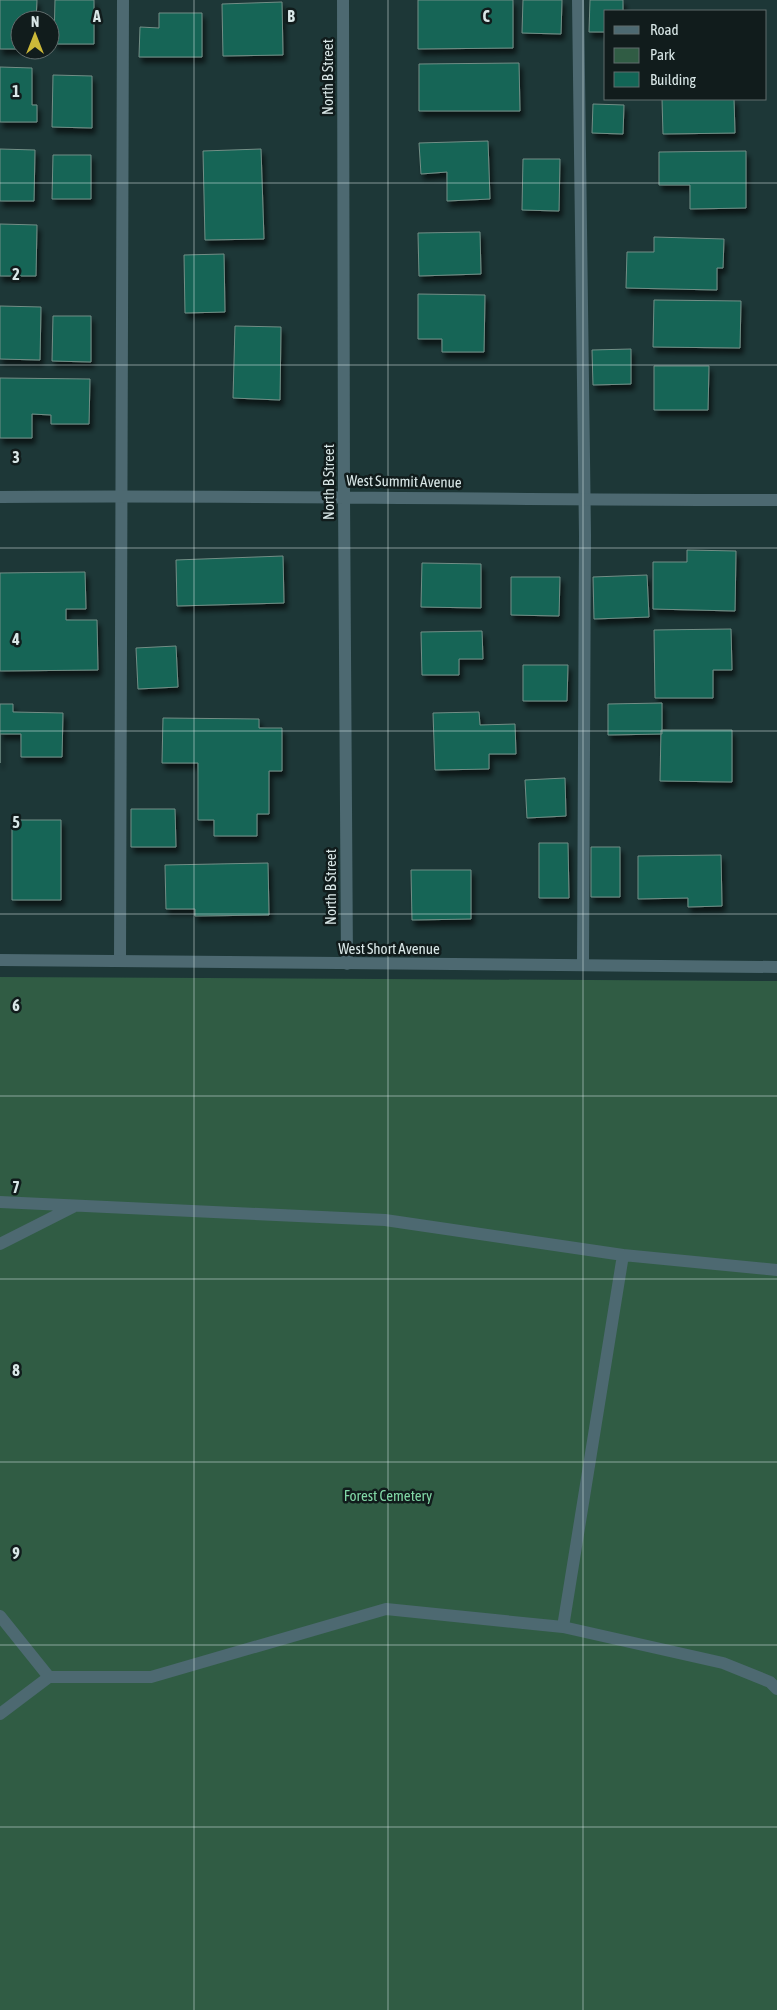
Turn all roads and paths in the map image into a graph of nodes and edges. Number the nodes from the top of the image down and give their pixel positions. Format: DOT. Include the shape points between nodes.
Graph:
graph roads {
  1 [pos="123,0"];
  2 [pos="343,0"];
  3 [pos="578,0"];
  4 [pos="122,496"];
  5 [pos="0,497"];
  6 [pos="344,497"];
  7 [pos="583,500"];
  8 [pos="777,500"];
  9 [pos="0,960"];
  10 [pos="120,961"];
  11 [pos="347,964"];
  12 [pos="583,965"];
  13 [pos="777,967"];
  14 [pos="0,1202"];
  15 [pos="75,1206"];
  16 [pos="0,1244"];
  17 [pos="623,1255"];
  18 [pos="777,1270"];
  19 [pos="0,1616"];
  20 [pos="563,1627"];
  21 [pos="49,1677"];
  22 [pos="777,1689"];
  23 [pos="0,1714"];
  1 -- 4 [label="street"];
  2 -- 6 [label="street, North B Street"];
  3 -- 7 [label="street"];
  4 -- 5 [label="street, West Summit Avenue"];
  4 -- 6 [label="street, West Summit Avenue"];
  4 -- 10 [label="street"];
  6 -- 7 [label="street, West Summit Avenue"];
  6 -- 11 [label="street, North B Street"];
  7 -- 8 [label="street, West Summit Avenue"];
  7 -- 12 [label="street"];
  9 -- 10 [label="street, West Short Avenue"];
  10 -- 11 [label="street, West Short Avenue"];
  11 -- 12 [label="street, West Short Avenue"];
  12 -- 13 [label="street, West Short Avenue"];
  14 -- 15 [label="street"];
  15 -- 16 [label="street"];
  15 -- 17 [label="street" via="385,1220"];
  17 -- 18 [label="street"];
  17 -- 20 [label="street"];
  19 -- 21 [label="street"];
  20 -- 21 [label="street" via="386,1609 152,1677"];
  20 -- 22 [label="street" via="723,1663 770,1682"];
  21 -- 23 [label="street"];
}
